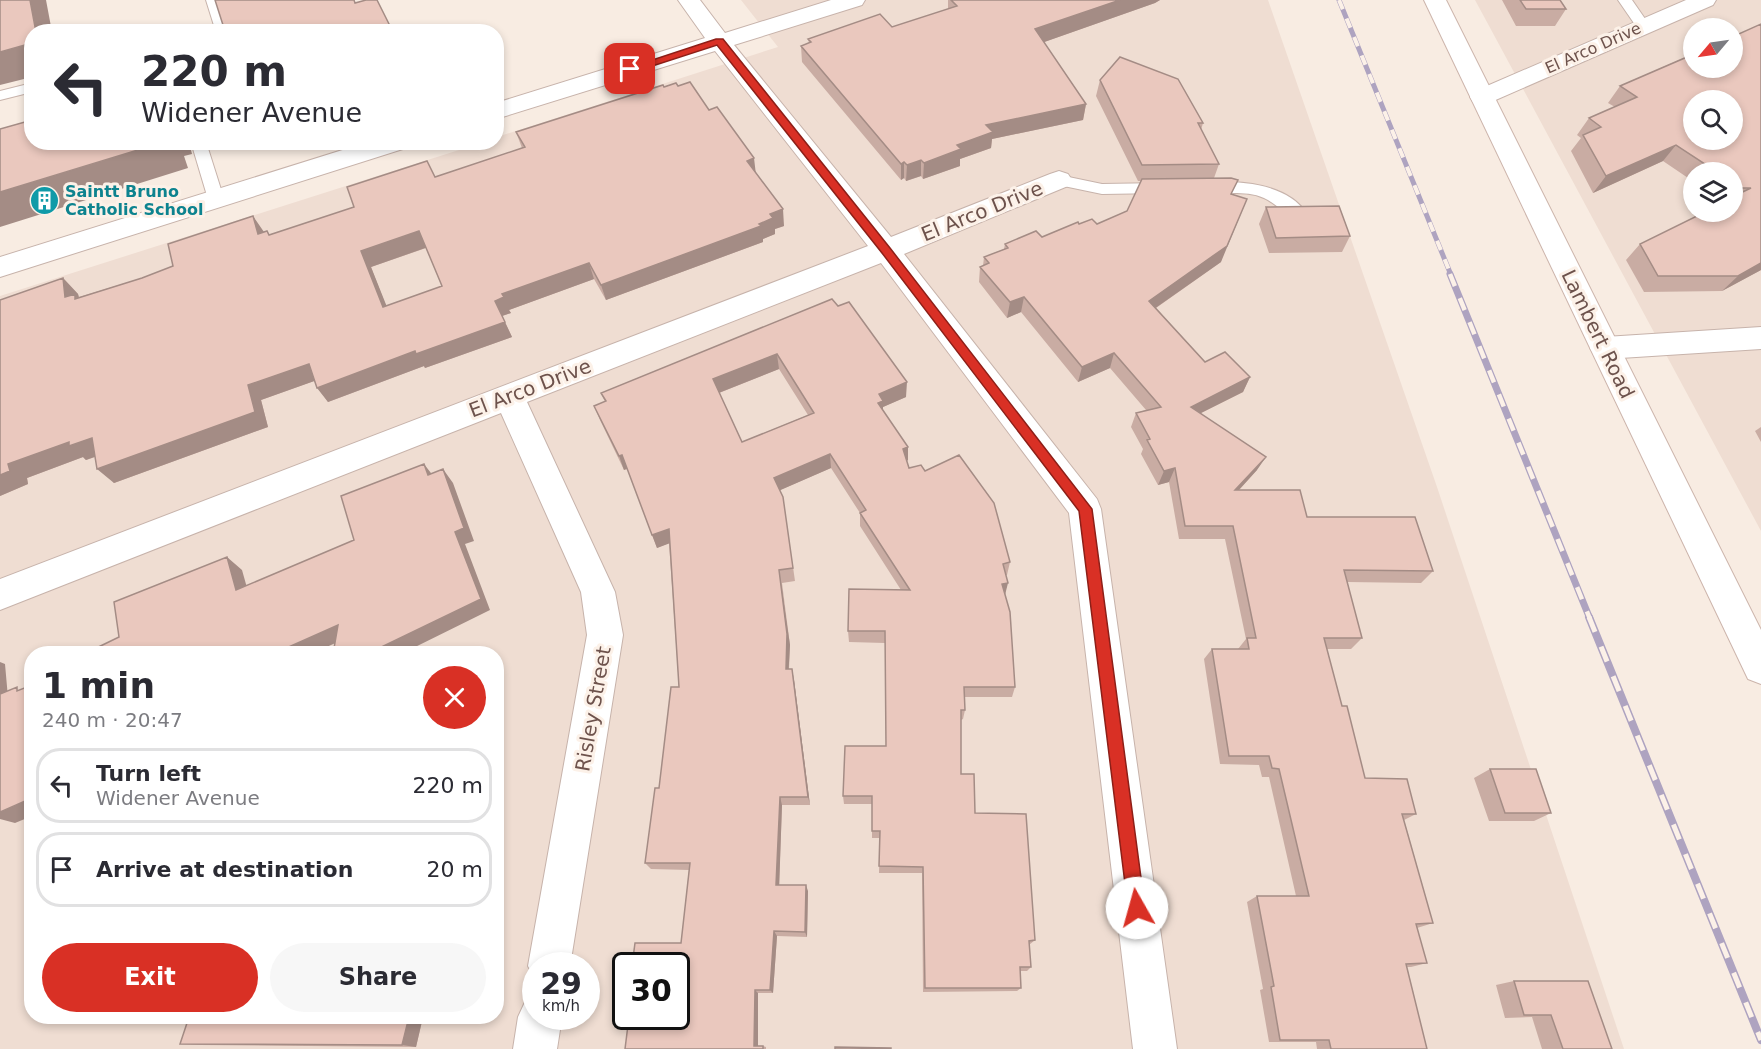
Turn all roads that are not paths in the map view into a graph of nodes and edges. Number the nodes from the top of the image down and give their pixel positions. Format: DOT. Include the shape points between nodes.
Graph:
graph roads {
  1 [pos="213,0"];
  2 [pos="689,0"];
  3 [pos="854,0"];
  4 [pos="1434,0"];
  5 [pos="1625,0"];
  6 [pos="1705,0"];
  7 [pos="220,24"];
  8 [pos="1643,26"];
  9 [pos="719,41"];
  10 [pos="24,89"];
  11 [pos="0,96"];
  12 [pos="1482,97"];
  13 [pos="504,108"];
  14 [pos="201,150"];
  15 [pos="372,150"];
  16 [pos="1059,180"];
  17 [pos="216,199"];
  18 [pos="1299,214"];
  19 [pos="886,250"];
  20 [pos="0,267"];
  21 [pos="1761,338"];
  22 [pos="1605,348"];
  23 [pos="509,396"];
  24 [pos="0,595"];
  25 [pos="1761,667"];
  26 [pos="551,952"];
  27 [pos="538,1030"];
  28 [pos="535,1049"];
  29 [pos="1155,1049"];
  1 -- 7 [label="lane"];
  2 -- 9 [label="street"];
  3 -- 9 [label="street"];
  4 -- 12 [label="street, Lambert Road"];
  5 -- 8 [label="lane"];
  6 -- 8 [label="street, El Arco Drive"];
  8 -- 12 [label="street, El Arco Drive"];
  9 -- 13 [label="street"];
  9 -- 19 [label="street"];
  10 -- 11 [label="lane"];
  12 -- 22 [label="street, Lambert Road"];
  14 -- 17 [label="lane"];
  15 -- 17 [label="street"];
  16 -- 18 [label="lane" via="1102,189 1260,189"];
  16 -- 19 [label="street, El Arco Drive"];
  17 -- 20 [label="street"];
  19 -- 23 [label="street, El Arco Drive"];
  19 -- 29 [label="street" via="1085,509"];
  21 -- 22 [label="street"];
  22 -- 25 [label="street, Lambert Road"];
  23 -- 24 [label="street, El Arco Drive"];
  23 -- 26 [label="street, Risley Street" via="598,592 605,635"];
  27 -- 28 [label="street"];
}
